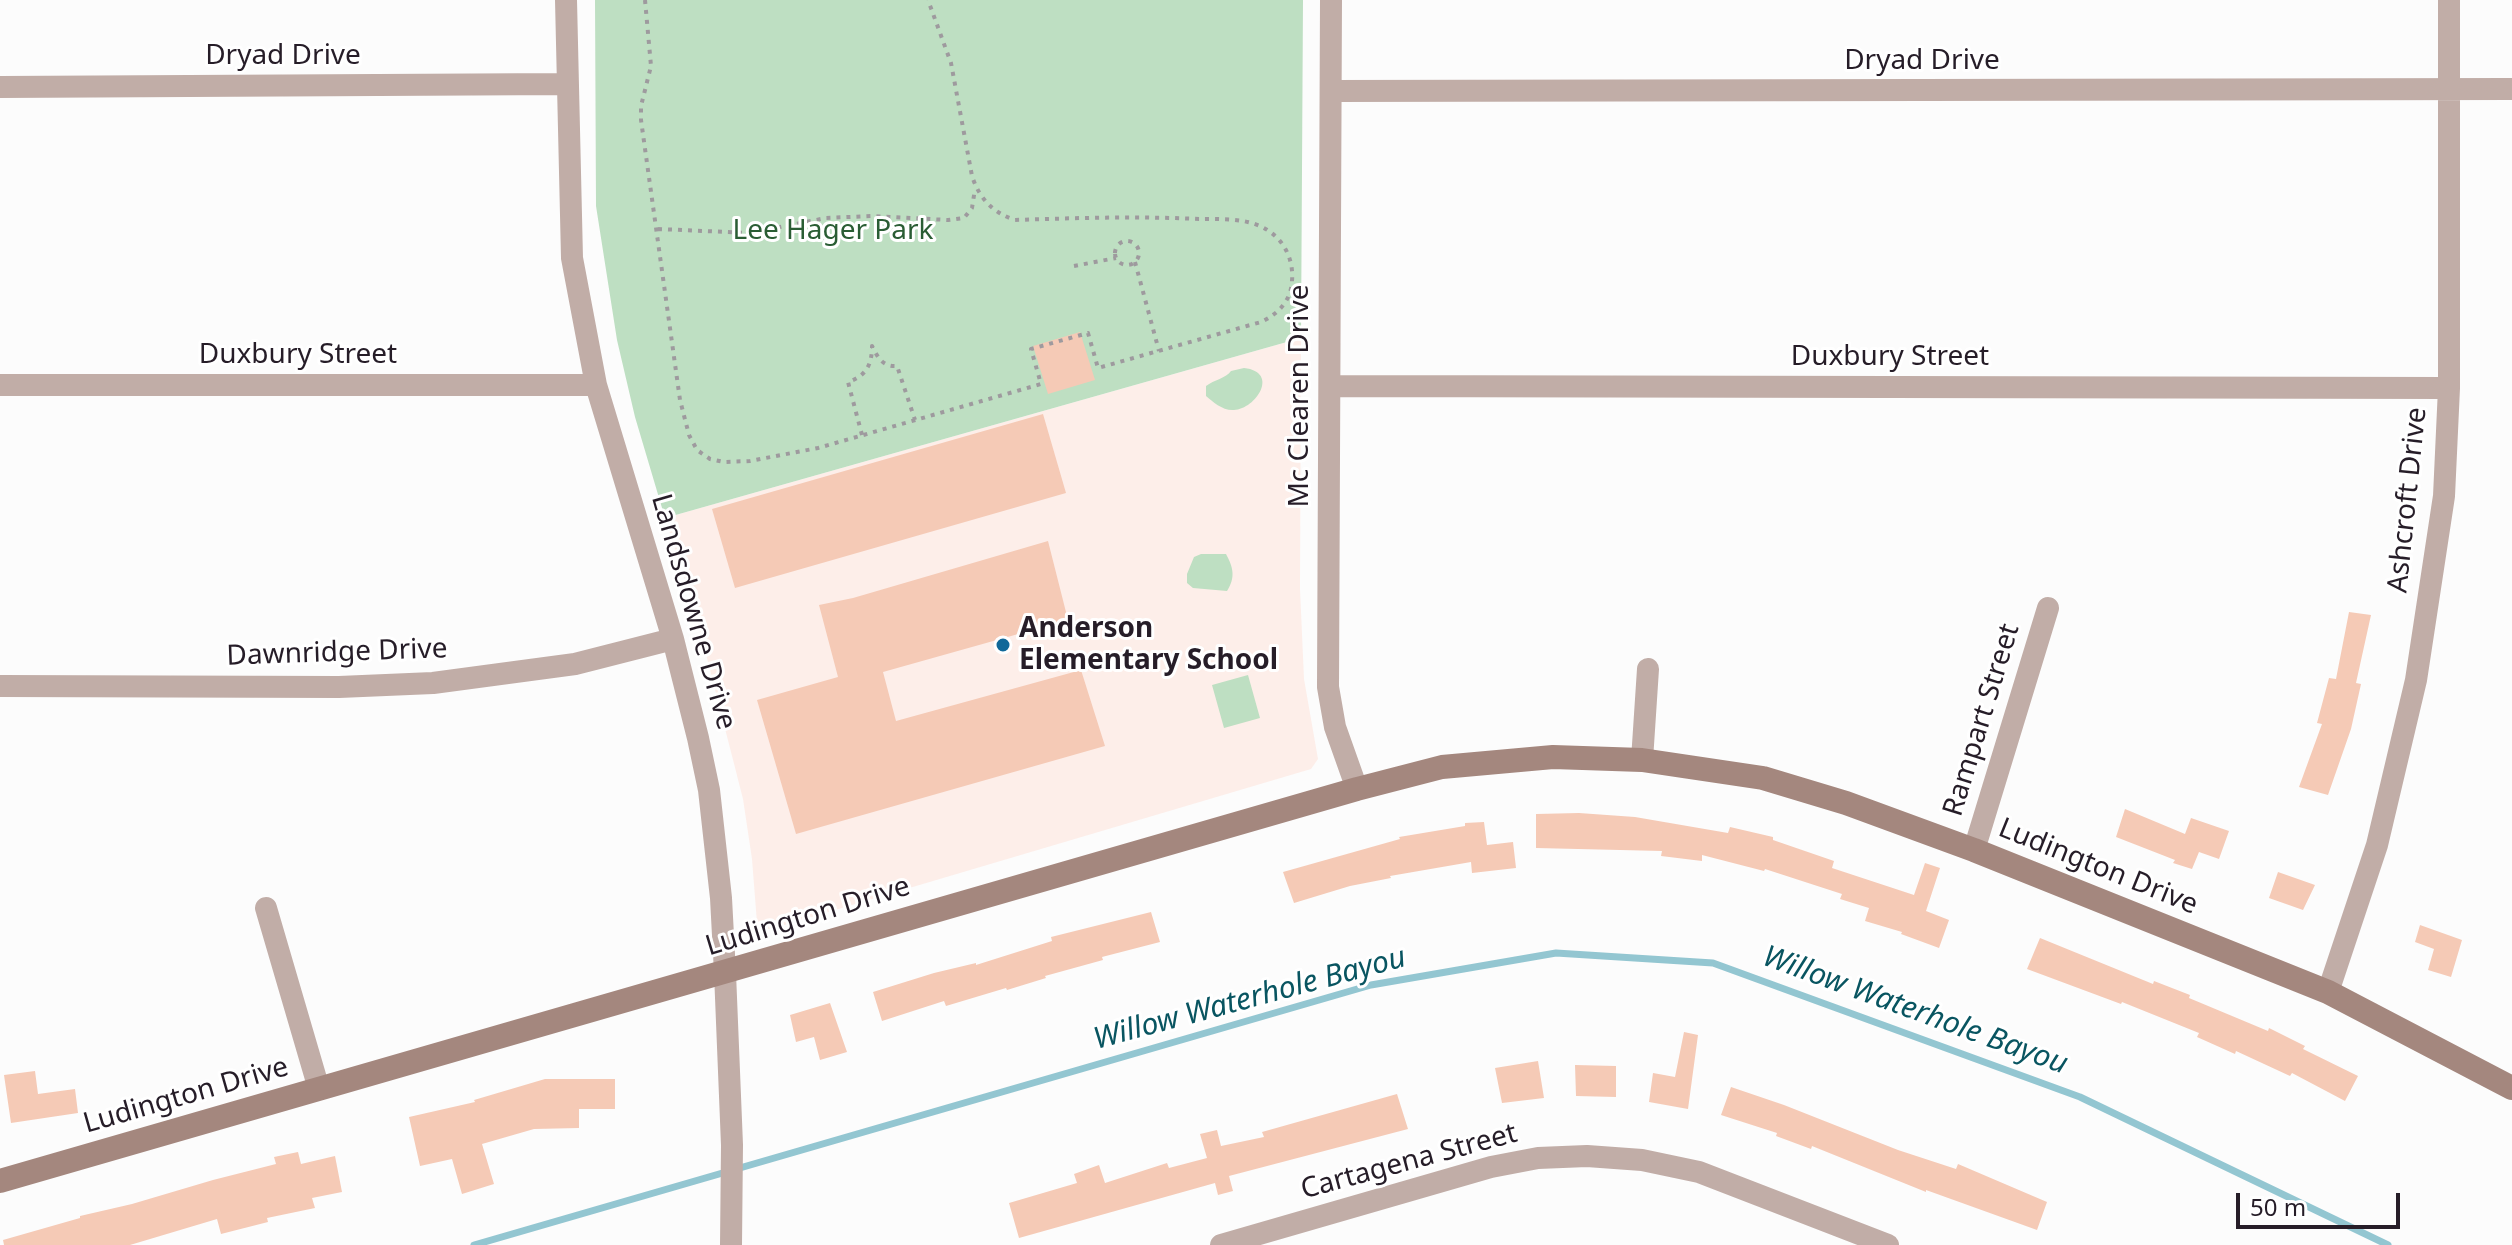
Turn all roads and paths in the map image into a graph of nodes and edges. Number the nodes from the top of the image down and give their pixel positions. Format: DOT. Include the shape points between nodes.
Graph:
graph roads {
  1 [pos="566,0"];
  2 [pos="645,0"];
  3 [pos="928,0"];
  4 [pos="1331,0"];
  5 [pos="2449,0"];
  6 [pos="566,84"];
  7 [pos="0,87"];
  8 [pos="2512,89"];
  9 [pos="2450,90"];
  10 [pos="1331,91"];
  11 [pos="976,187"];
  12 [pos="657,229"];
  13 [pos="1116,258"];
  14 [pos="1135,262"];
  15 [pos="1074,266"];
  16 [pos="1159,351"];
  17 [pos="0,385"];
  18 [pos="596,385"];
  19 [pos="1331,386"];
  20 [pos="2449,388"];
  21 [pos="915,420"];
  22 [pos="862,435"];
  23 [pos="2048,608"];
  24 [pos="673,639"];
  25 [pos="1648,669"];
  26 [pos="0,686"];
  27 [pos="1642,760"];
  28 [pos="1357,789"];
  29 [pos="1974,850"];
  30 [pos="266,908"];
  31 [pos="725,973"];
  32 [pos="2328,992"];
  33 [pos="2512,1088"];
  34 [pos="319,1089"];
  35 [pos="0,1181"];
  36 [pos="731,1240"];
  37 [pos="1221,1245"];
  38 [pos="1888,1245"];
  1 -- 6 [label="street, Landsdowne Drive"];
  2 -- 12 [label="path" via="651,66 641,120"];
  3 -- 11 [label="path" via="951,63"];
  4 -- 10 [label="street, Mc Clearen Drive"];
  5 -- 9 [label="street, Ashcroft Drive"];
  6 -- 7 [label="street, Dryad Drive"];
  6 -- 18 [label="street, Landsdowne Drive" via="572,258"];
  8 -- 9 [label="street, Dryad Drive"];
  9 -- 10 [label="street, Dryad Drive"];
  9 -- 20 [label="street, Ashcroft Drive"];
  10 -- 19 [label="street, Mc Clearen Drive"];
  11 -- 12 [label="path" via="964,218 826,218 750,233"];
  11 -- 16 [label="path" via="987,204 1015,220 1234,220 1258,225 1285,247 1292,286 1275,315"];
  12 -- 22 [label="path" via="680,400 697,450 724,462 750,461"];
  13 -- 14 [label="path" via="1124,265"];
  13 -- 14 [label="path" via="1117,246 1128,241 1138,248"];
  13 -- 15 [label="path"];
  14 -- 16 [label="path"];
  16 -- 21 [label="path" via="1098,368 1088,333 1031,349 1041,384"];
  17 -- 18 [label="street, Duxbury Street"];
  18 -- 24 [label="street, Landsdowne Drive"];
  19 -- 20 [label="street, Duxbury Street"];
  19 -- 28 [label="street, Mc Clearen Drive" via="1328,687 1335,727"];
  20 -- 32 [label="street, Ashcroft Drive" via="2444,496 2416,680 2377,845"];
  21 -- 22 [label="path"];
  21 -- 22 [label="path" via="897,366 880,361 872,346 866,372 848,382"];
  23 -- 29 [label="street, Rampart Street"];
  24 -- 26 [label="street, Dawnridge Drive" via="575,664 433,683"];
  24 -- 31 [label="street, Landsdowne Drive" via="709,790"];
  25 -- 27 [label="street"];
  27 -- 28 [label="street, Ludington Drive" via="1503,760 1442,767"];
  27 -- 29 [label="street, Ludington Drive" via="1763,778"];
  28 -- 31 [label="street, Ludington Drive"];
  29 -- 32 [label="street, Ludington Drive"];
  30 -- 34 [label="street"];
  31 -- 34 [label="street, Ludington Drive"];
  31 -- 36 [label="street, Landsdowne Drive"];
  32 -- 33 [label="street, Ludington Drive"];
  34 -- 35 [label="street, Ludington Drive"];
  37 -- 38 [label="street, Cartagena Street" via="1491,1167 1587,1156 1699,1172"];
}
